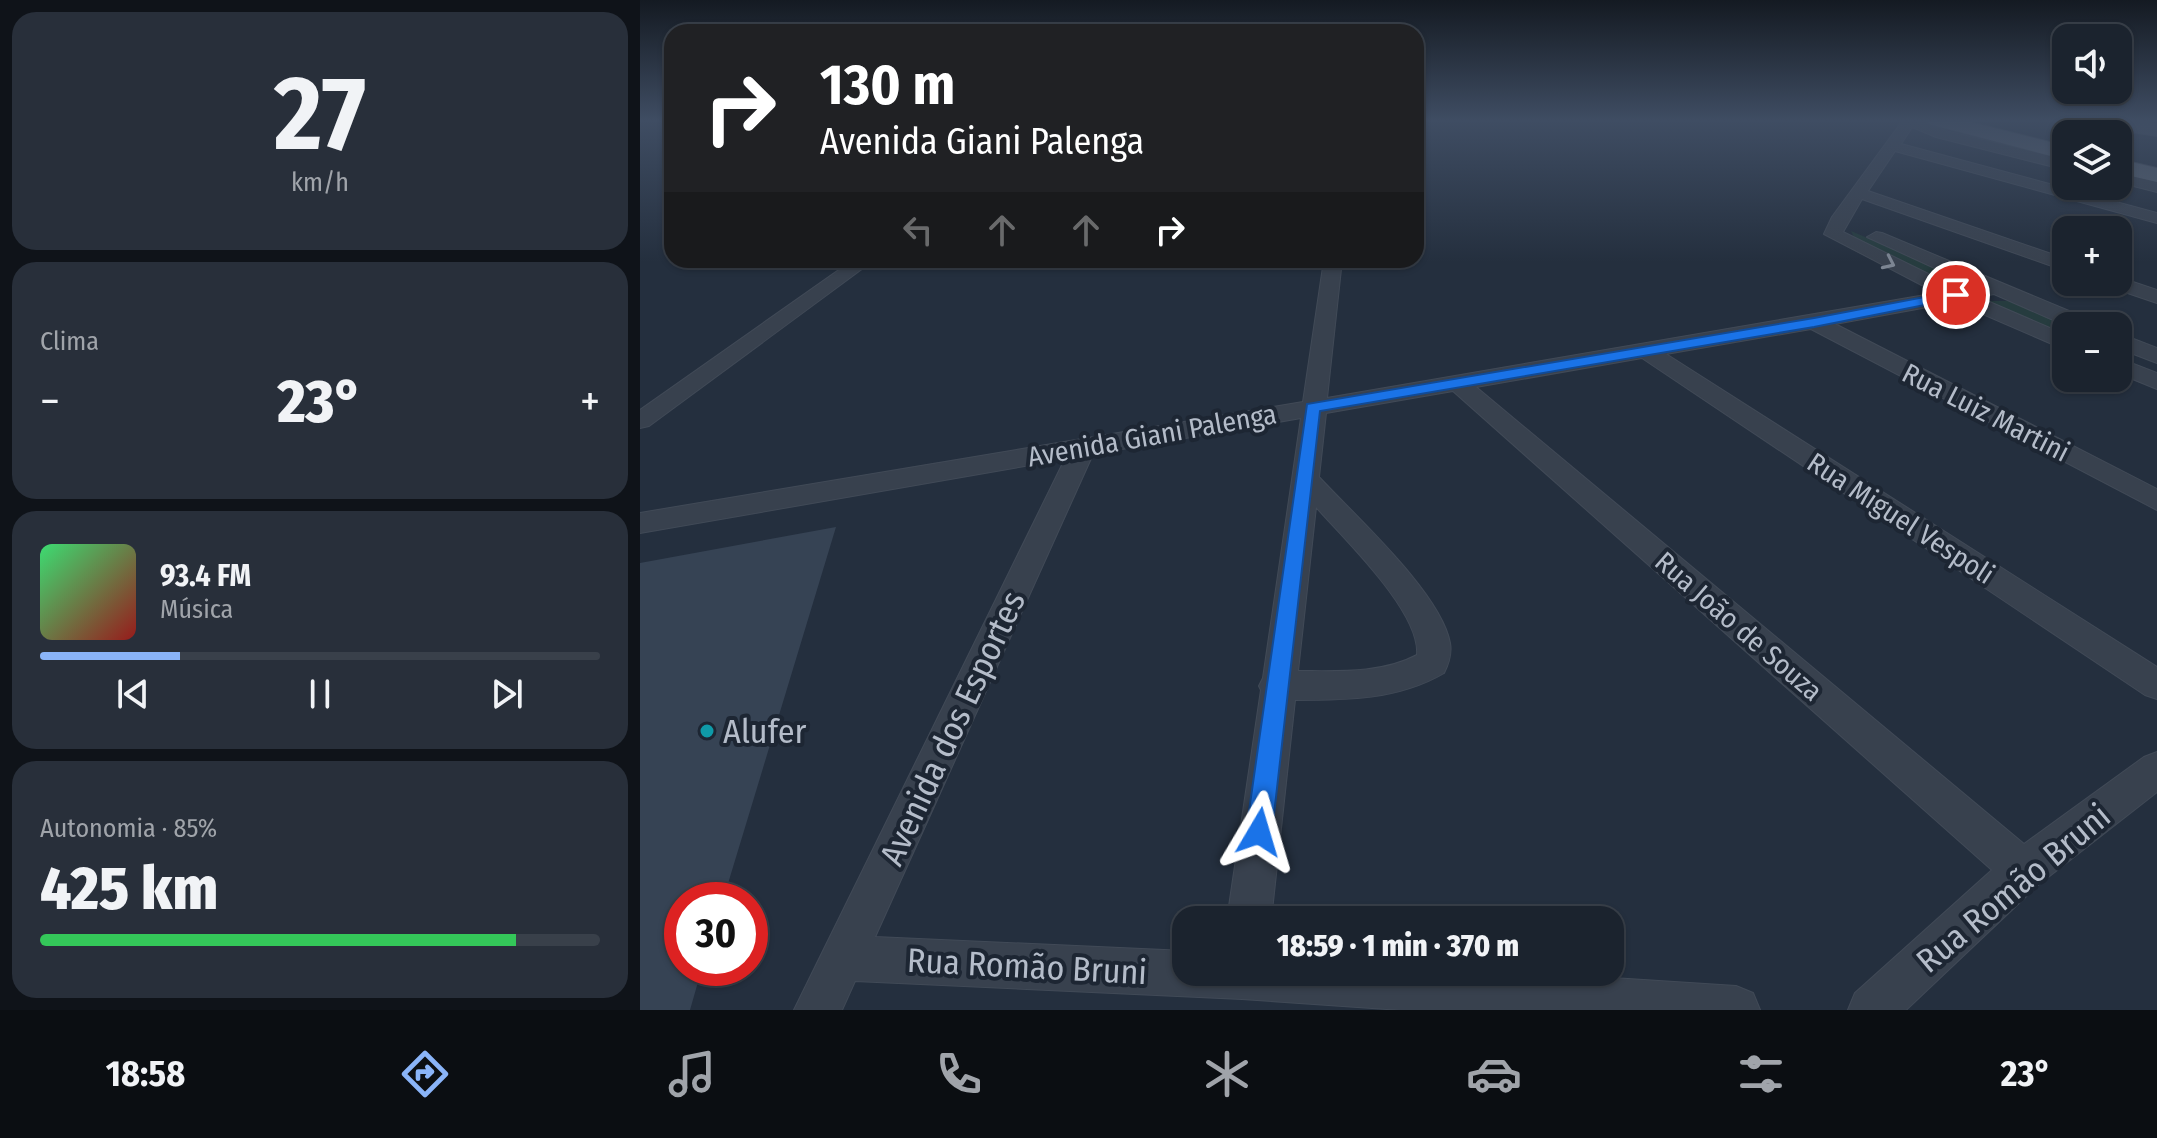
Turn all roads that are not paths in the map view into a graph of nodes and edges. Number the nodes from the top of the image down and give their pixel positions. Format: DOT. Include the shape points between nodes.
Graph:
graph roads {
  1 [pos="1878,167"];
  2 [pos="1970,167"];
  3 [pos="2132,169"];
  4 [pos="2157,175"];
  5 [pos="2132,181"];
  6 [pos="2157,187"];
  7 [pos="1859,193"];
  8 [pos="2157,218"];
  9 [pos="1838,221"];
  10 [pos="2052,260"];
  11 [pos="854,268"];
  12 [pos="1332,268"];
  13 [pos="1996,288"];
  14 [pos="2132,288"];
  15 [pos="1956,295"];
  16 [pos="2157,297"];
  17 [pos="2052,312"];
  18 [pos="1814,322"];
  19 [pos="2052,337"];
  20 [pos="2132,346"];
  21 [pos="1646,351"];
  22 [pos="2157,356"];
  23 [pos="2132,371"];
  24 [pos="1456,382"];
  25 [pos="2157,382"];
  26 [pos="1312,407"];
  27 [pos="640,421"];
  28 [pos="1084,446"];
  29 [pos="1305,478"];
  30 [pos="2157,501"];
  31 [pos="640,523"];
  32 [pos="2157,685"];
  33 [pos="1276,686"];
  34 [pos="2157,769"];
  35 [pos="2023,870"];
  36 [pos="1251,906"];
  37 [pos="844,958"];
  38 [pos="1172,971"];
  39 [pos="1407,986"];
  40 [pos="818,1010"];
  41 [pos="1736,1010"];
  42 [pos="1872,1010"];
  1 -- 7 [label="street"];
  2 -- 8 [label="street"];
  3 -- 4 [label="main road"];
  5 -- 6 [label="street"];
  7 -- 9 [label="street"];
  7 -- 10 [label="street"];
  9 -- 13 [label="street"];
  9 -- 15 [label="street, one-way" via="1832,230 1839,239"];
  11 -- 27 [label="street"];
  12 -- 26 [label="street"];
  13 -- 15 [label="street, Avenida Giani Palenga"];
  13 -- 17 [label="street"];
  14 -- 16 [label="street"];
  15 -- 18 [label="street, Avenida Giani Palenga"];
  15 -- 19 [label="street"];
  18 -- 21 [label="street, Avenida Giani Palenga"];
  18 -- 30 [label="street, Rua Luiz Martini"];
  20 -- 22 [label="street"];
  21 -- 24 [label="street, Avenida Giani Palenga"];
  21 -- 32 [label="street, Rua Miguel Vespoli"];
  23 -- 25 [label="street"];
  24 -- 26 [label="street, Avenida Giani Palenga"];
  24 -- 35 [label="street, Rua João de Souza"];
  26 -- 28 [label="street, Avenida Giani Palenga"];
  26 -- 29 [label="street"];
  28 -- 31 [label="street, Avenida Giani Palenga"];
  28 -- 37 [label="street, Avenida dos Esportes"];
  29 -- 33 [label="street"];
  29 -- 33 [label="street" via="1408,596 1435,652 1432,663 1418,673 1395,679"];
  33 -- 36 [label="street"];
  34 -- 35 [label="street, Rua Romão Bruni"];
  35 -- 42 [label="street, Rua Romão Bruni"];
  37 -- 38 [label="street, Rua Romão Bruni"];
  37 -- 40 [label="street, Avenida dos Esportes"];
  39 -- 41 [label="street, Rua Romão Bruni"];
}
